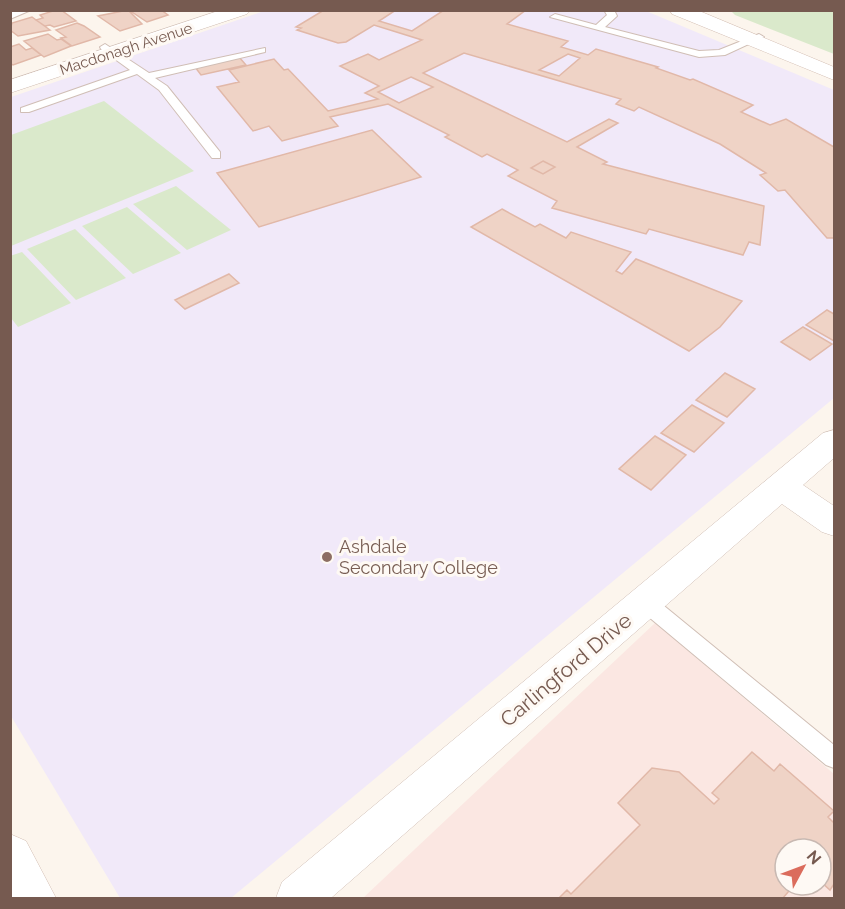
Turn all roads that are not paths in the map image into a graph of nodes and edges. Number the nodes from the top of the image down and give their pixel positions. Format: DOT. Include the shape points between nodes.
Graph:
graph roads {
  1 [pos="27,10"];
  2 [pos="217,10"];
  3 [pos="241,10"];
  4 [pos="609,10"];
  5 [pos="679,10"];
  6 [pos="693,10"];
  7 [pos="10,16"];
  8 [pos="555,17"];
  9 [pos="598,28"];
  10 [pos="756,39"];
  11 [pos="109,50"];
  12 [pos="261,50"];
  13 [pos="834,68"];
  14 [pos="141,74"];
  15 [pos="834,75"];
  16 [pos="10,78"];
  17 [pos="10,87"];
  18 [pos="25,110"];
  19 [pos="216,155"];
  20 [pos="834,441"];
  21 [pos="781,487"];
  22 [pos="834,523"];
  23 [pos="645,602"];
  24 [pos="834,758"];
  25 [pos="10,857"];
  26 [pos="33,898"];
  27 [pos="298,898"];
  1 -- 7 [label="lane"];
  2 -- 11 [label="street, Macdonagh Avenue"];
  3 -- 11 [label="street, Macdonagh Avenue"];
  4 -- 9 [label="lane" via="612,16"];
  5 -- 10 [label="street"];
  6 -- 10 [label="street"];
  8 -- 9 [label="lane"];
  9 -- 10 [label="lane" via="699,54 721,53"];
  10 -- 13 [label="street"];
  10 -- 15 [label="street"];
  11 -- 14 [label="lane"];
  11 -- 16 [label="street, Macdonagh Avenue"];
  11 -- 17 [label="street, Macdonagh Avenue"];
  12 -- 14 [label="lane"];
  14 -- 18 [label="lane"];
  14 -- 19 [label="lane" via="163,88"];
  20 -- 21 [label="street, Carlingford Drive"];
  21 -- 22 [label="street"];
  21 -- 23 [label="street, Carlingford Drive"];
  23 -- 24 [label="lane"];
  23 -- 27 [label="street, Carlingford Drive"];
  25 -- 26 [label="street"];
}
